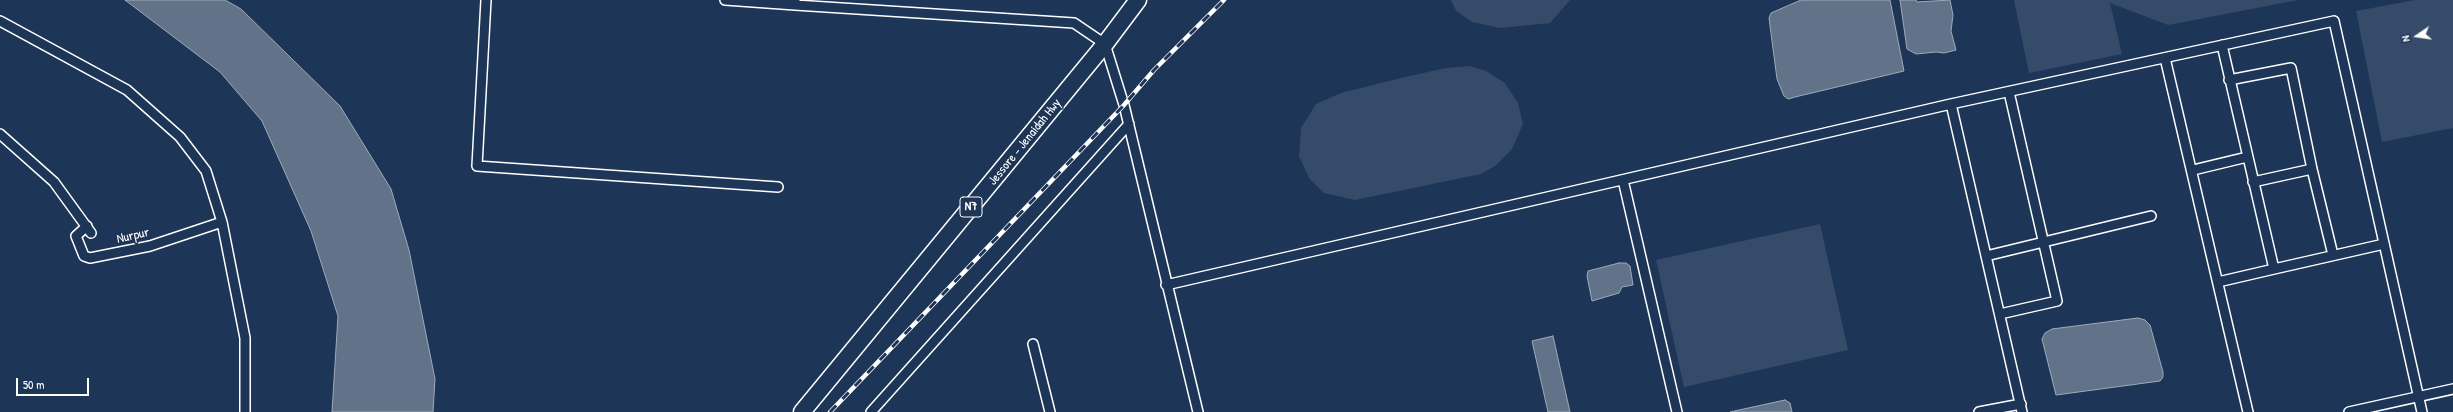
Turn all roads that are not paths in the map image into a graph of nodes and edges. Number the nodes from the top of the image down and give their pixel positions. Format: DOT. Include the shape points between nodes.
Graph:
graph roads {
  1 [pos="486,0"];
  2 [pos="725,0"];
  3 [pos="1138,0"];
  4 [pos="795,2"];
  5 [pos="0,21"];
  6 [pos="1105,44"];
  7 [pos="2222,45"];
  8 [pos="2165,58"];
  9 [pos="2229,80"];
  10 [pos="2009,92"];
  11 [pos="1951,104"];
  12 [pos="1129,124"];
  13 [pos="0,134"];
  14 [pos="2247,157"];
  15 [pos="2312,169"];
  16 [pos="2193,170"];
  17 [pos="1623,180"];
  18 [pos="2253,182"];
  19 [pos="778,187"];
  20 [pos="2151,216"];
  21 [pos="222,222"];
  22 [pos="2043,242"];
  23 [pos="2384,244"];
  24 [pos="2333,255"];
  25 [pos="1986,256"];
  26 [pos="2274,269"];
  27 [pos="2218,282"];
  28 [pos="1166,285"];
  29 [pos="2000,314"];
  30 [pos="1033,344"];
  31 [pos="2453,389"];
  32 [pos="2419,396"];
  33 [pos="2022,408"];
  34 [pos="245,412"];
  35 [pos="802,412"];
  36 [pos="871,412"];
  37 [pos="1050,412"];
  38 [pos="1198,412"];
  39 [pos="1677,412"];
  40 [pos="1979,412"];
  41 [pos="2248,412"];
  42 [pos="2349,412"];
  43 [pos="2422,412"];
  1 -- 19 [label="street" via="477,166"];
  2 -- 4 [label="street"];
  3 -- 6 [label="highway, Jessore - Jenaidah Hwy / N7"];
  4 -- 6 [label="street" via="1074,24"];
  5 -- 21 [label="street" via="127,90 180,137 206,171"];
  6 -- 12 [label="street"];
  6 -- 35 [label="highway, Jessore - Jenaidah Hwy / N7"];
  7 -- 8 [label="street"];
  7 -- 9 [label="street"];
  7 -- 23 [label="street" via="2334,21"];
  8 -- 10 [label="street"];
  8 -- 16 [label="street"];
  9 -- 14 [label="street"];
  9 -- 15 [label="street" via="2291,68"];
  10 -- 11 [label="street"];
  10 -- 22 [label="street"];
  11 -- 17 [label="street"];
  11 -- 25 [label="street"];
  12 -- 28 [label="street"];
  12 -- 36 [label="street"];
  13 -- 21 [label="street, Nurpur" via="54,182 89,230 76,236 84,256 90,258 150,246"];
  14 -- 16 [label="street"];
  14 -- 18 [label="street"];
  15 -- 18 [label="street"];
  15 -- 24 [label="street"];
  16 -- 27 [label="street"];
  17 -- 28 [label="street"];
  17 -- 39 [label="street"];
  18 -- 26 [label="street"];
  20 -- 22 [label="street"];
  21 -- 34 [label="street" via="245,338"];
  22 -- 25 [label="street"];
  22 -- 29 [label="street" via="2057,301"];
  23 -- 24 [label="street"];
  23 -- 32 [label="street"];
  24 -- 26 [label="street"];
  25 -- 29 [label="street"];
  26 -- 27 [label="street"];
  27 -- 41 [label="street"];
  28 -- 38 [label="street"];
  29 -- 33 [label="street"];
  30 -- 37 [label="street"];
  31 -- 32 [label="street"];
  32 -- 42 [label="street"];
  32 -- 43 [label="street"];
  33 -- 40 [label="street"];
}
